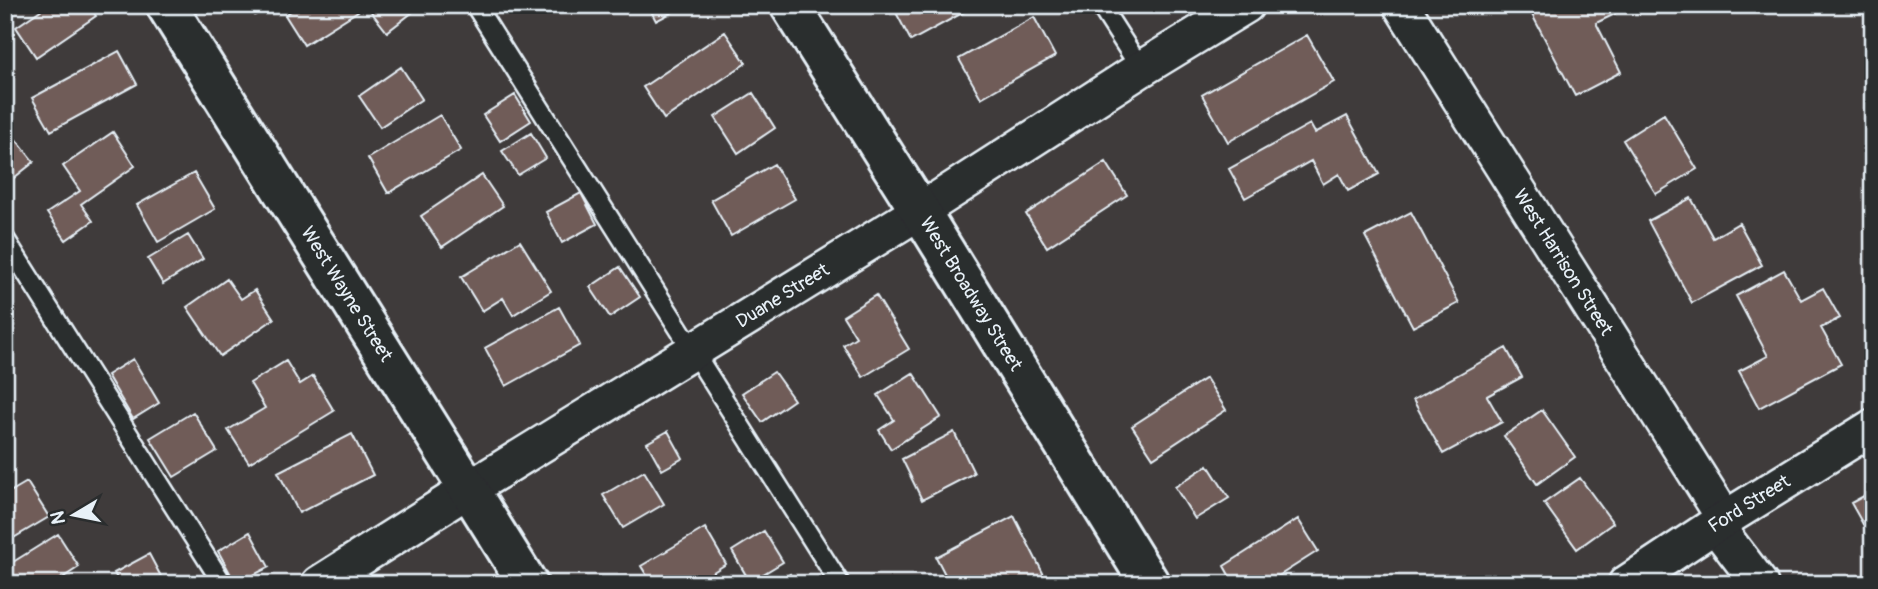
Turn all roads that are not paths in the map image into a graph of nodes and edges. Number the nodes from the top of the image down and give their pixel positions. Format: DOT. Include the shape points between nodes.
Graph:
graph roads {
  1 [pos="166,5"];
  2 [pos="475,5"];
  3 [pos="790,5"];
  4 [pos="1100,5"];
  5 [pos="1246,5"];
  6 [pos="1401,5"];
  7 [pos="1141,69"];
  8 [pos="920,211"];
  9 [pos="5,239"];
  10 [pos="693,351"];
  11 [pos="1873,427"];
  12 [pos="469,489"];
  13 [pos="1720,522"];
  14 [pos="223,584"];
  15 [pos="319,584"];
  16 [pos="528,584"];
  17 [pos="840,584"];
  18 [pos="1150,584"];
  19 [pos="1626,584"];
  20 [pos="1760,584"];
  1 -- 12 [label="street, West Wayne Street"];
  2 -- 10 [label="lane"];
  3 -- 8 [label="street, West Broadway Street"];
  4 -- 7 [label="lane"];
  5 -- 7 [label="street, Duane Street"];
  6 -- 13 [label="street, West Harrison Street"];
  7 -- 8 [label="street, Duane Street"];
  8 -- 10 [label="street, Duane Street"];
  8 -- 18 [label="street, West Broadway Street"];
  9 -- 14 [label="lane"];
  10 -- 12 [label="street, Duane Street"];
  10 -- 17 [label="lane"];
  11 -- 13 [label="street, Ford Street"];
  12 -- 15 [label="street, Duane Street"];
  12 -- 16 [label="street, West Wayne Street"];
  13 -- 19 [label="street, Ford Street"];
  13 -- 20 [label="street, West Harrison Street"];
}
